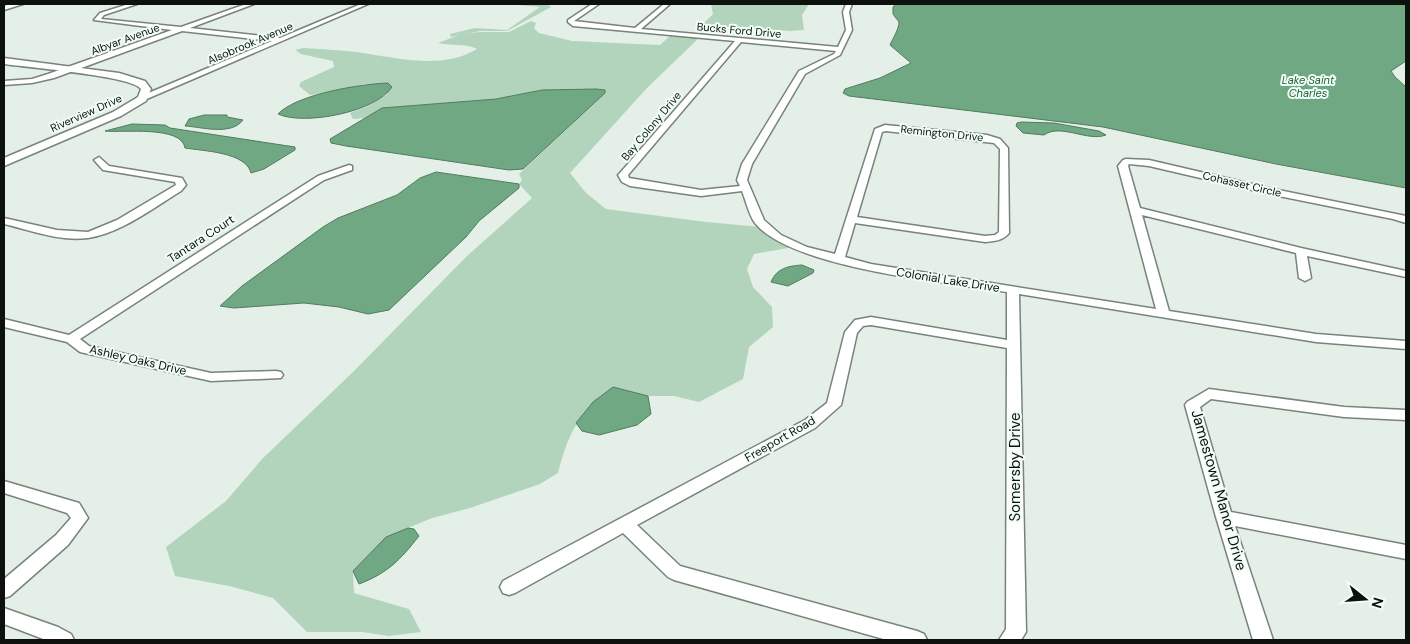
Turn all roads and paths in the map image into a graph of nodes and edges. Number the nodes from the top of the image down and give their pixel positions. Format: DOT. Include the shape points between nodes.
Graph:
graph roads {
  1 [pos="19,4"];
  2 [pos="134,4"];
  3 [pos="251,4"];
  4 [pos="365,4"];
  5 [pos="596,4"];
  6 [pos="667,4"];
  7 [pos="850,4"];
  8 [pos="4,8"];
  9 [pos="181,29"];
  10 [pos="636,30"];
  11 [pos="282,40"];
  12 [pos="739,40"];
  13 [pos="840,49"];
  14 [pos="4,61"];
  15 [pos="71,69"];
  16 [pos="4,83"];
  17 [pos="142,99"];
  18 [pos="99,160"];
  19 [pos="4,162"];
  20 [pos="349,168"];
  21 [pos="745,188"];
  22 [pos="1135,210"];
  23 [pos="851,220"];
  24 [pos="1406,220"];
  25 [pos="4,221"];
  26 [pos="1301,251"];
  27 [pos="839,259"];
  28 [pos="1406,274"];
  29 [pos="1305,278"];
  30 [pos="1013,290"];
  31 [pos="1164,314"];
  32 [pos="4,323"];
  33 [pos="70,339"];
  34 [pos="1014,345"];
  35 [pos="1406,346"];
  36 [pos="276,375"];
  37 [pos="1406,415"];
  38 [pos="4,487"];
  39 [pos="1224,517"];
  40 [pos="626,524"];
  41 [pos="1406,552"];
  42 [pos="510,587"];
  43 [pos="4,590"];
  44 [pos="4,616"];
  45 [pos="64,640"];
  46 [pos="917,640"];
  47 [pos="1009,640"];
  48 [pos="1263,640"];
  1 -- 8 [label="street"];
  2 -- 9 [label="street" via="102,14 97,20"];
  3 -- 9 [label="street, Albyar Avenue"];
  4 -- 11 [label="street, Alsobrook Avenue"];
  5 -- 10 [label="street, Bucks Ford Drive" via="570,21 573,24"];
  6 -- 10 [label="street"];
  7 -- 13 [label="street" via="846,12 849,30"];
  9 -- 11 [label="street"];
  9 -- 15 [label="street, Albyar Avenue"];
  10 -- 12 [label="street, Bucks Ford Drive"];
  11 -- 17 [label="street, Alsobrook Avenue"];
  12 -- 13 [label="street, Bucks Ford Drive"];
  12 -- 21 [label="street, Bay Colony Drive" via="623,175 630,183 701,193"];
  13 -- 21 [label="street" via="831,59 802,73 747,164 742,180"];
  14 -- 15 [label="street, Riverview Drive"];
  15 -- 16 [label="street, Albyar Avenue" via="32,81"];
  15 -- 17 [label="street, Riverview Drive" via="142,82 146,90"];
  17 -- 19 [label="street, Riverview Drive" via="117,114"];
  18 -- 25 [label="street" via="106,168 179,180 181,185 108,228 90,235 75,236"];
  20 -- 33 [label="street, Tantara Court" via="320,178"];
  21 -- 27 [label="street, Colonial Lake Drive" via="759,221 777,237 803,249"];
  22 -- 24 [label="street, Cohasset Circle" via="1124,166 1126,162 1136,161"];
  22 -- 26 [label="street"];
  22 -- 31 [label="street, Cohasset Circle"];
  23 -- 23 [label="street, Remington Drive" via="878,131 896,128 987,138 1004,148 1004,233 998,238 985,239"];
  23 -- 27 [label="street, Remington Drive"];
  26 -- 28 [label="street"];
  26 -- 29 [label="street"];
  27 -- 30 [label="street, Colonial Lake Drive"];
  30 -- 31 [label="street, Colonial Lake Drive"];
  30 -- 34 [label="street, Somersby Drive"];
  31 -- 35 [label="street, Colonial Lake Drive" via="1316,338"];
  32 -- 33 [label="street, Ashley Oaks Drive"];
  33 -- 36 [label="street, Ashley Oaks Drive" via="85,349 211,377"];
  34 -- 40 [label="street, Freeport Road" via="871,321 859,323 852,332 834,405 810,424"];
  34 -- 47 [label="street, Somersby Drive" via="1016,632"];
  37 -- 39 [label="street, Jamestown Manor Drive" via="1344,412 1210,394 1192,405"];
  38 -- 43 [label="street" via="73,508 80,518 62,540"];
  39 -- 41 [label="street"];
  39 -- 48 [label="street, Jamestown Manor Drive"];
  40 -- 42 [label="street, Freeport Road"];
  40 -- 46 [label="street" via="674,572"];
  44 -- 45 [label="street"];
}
